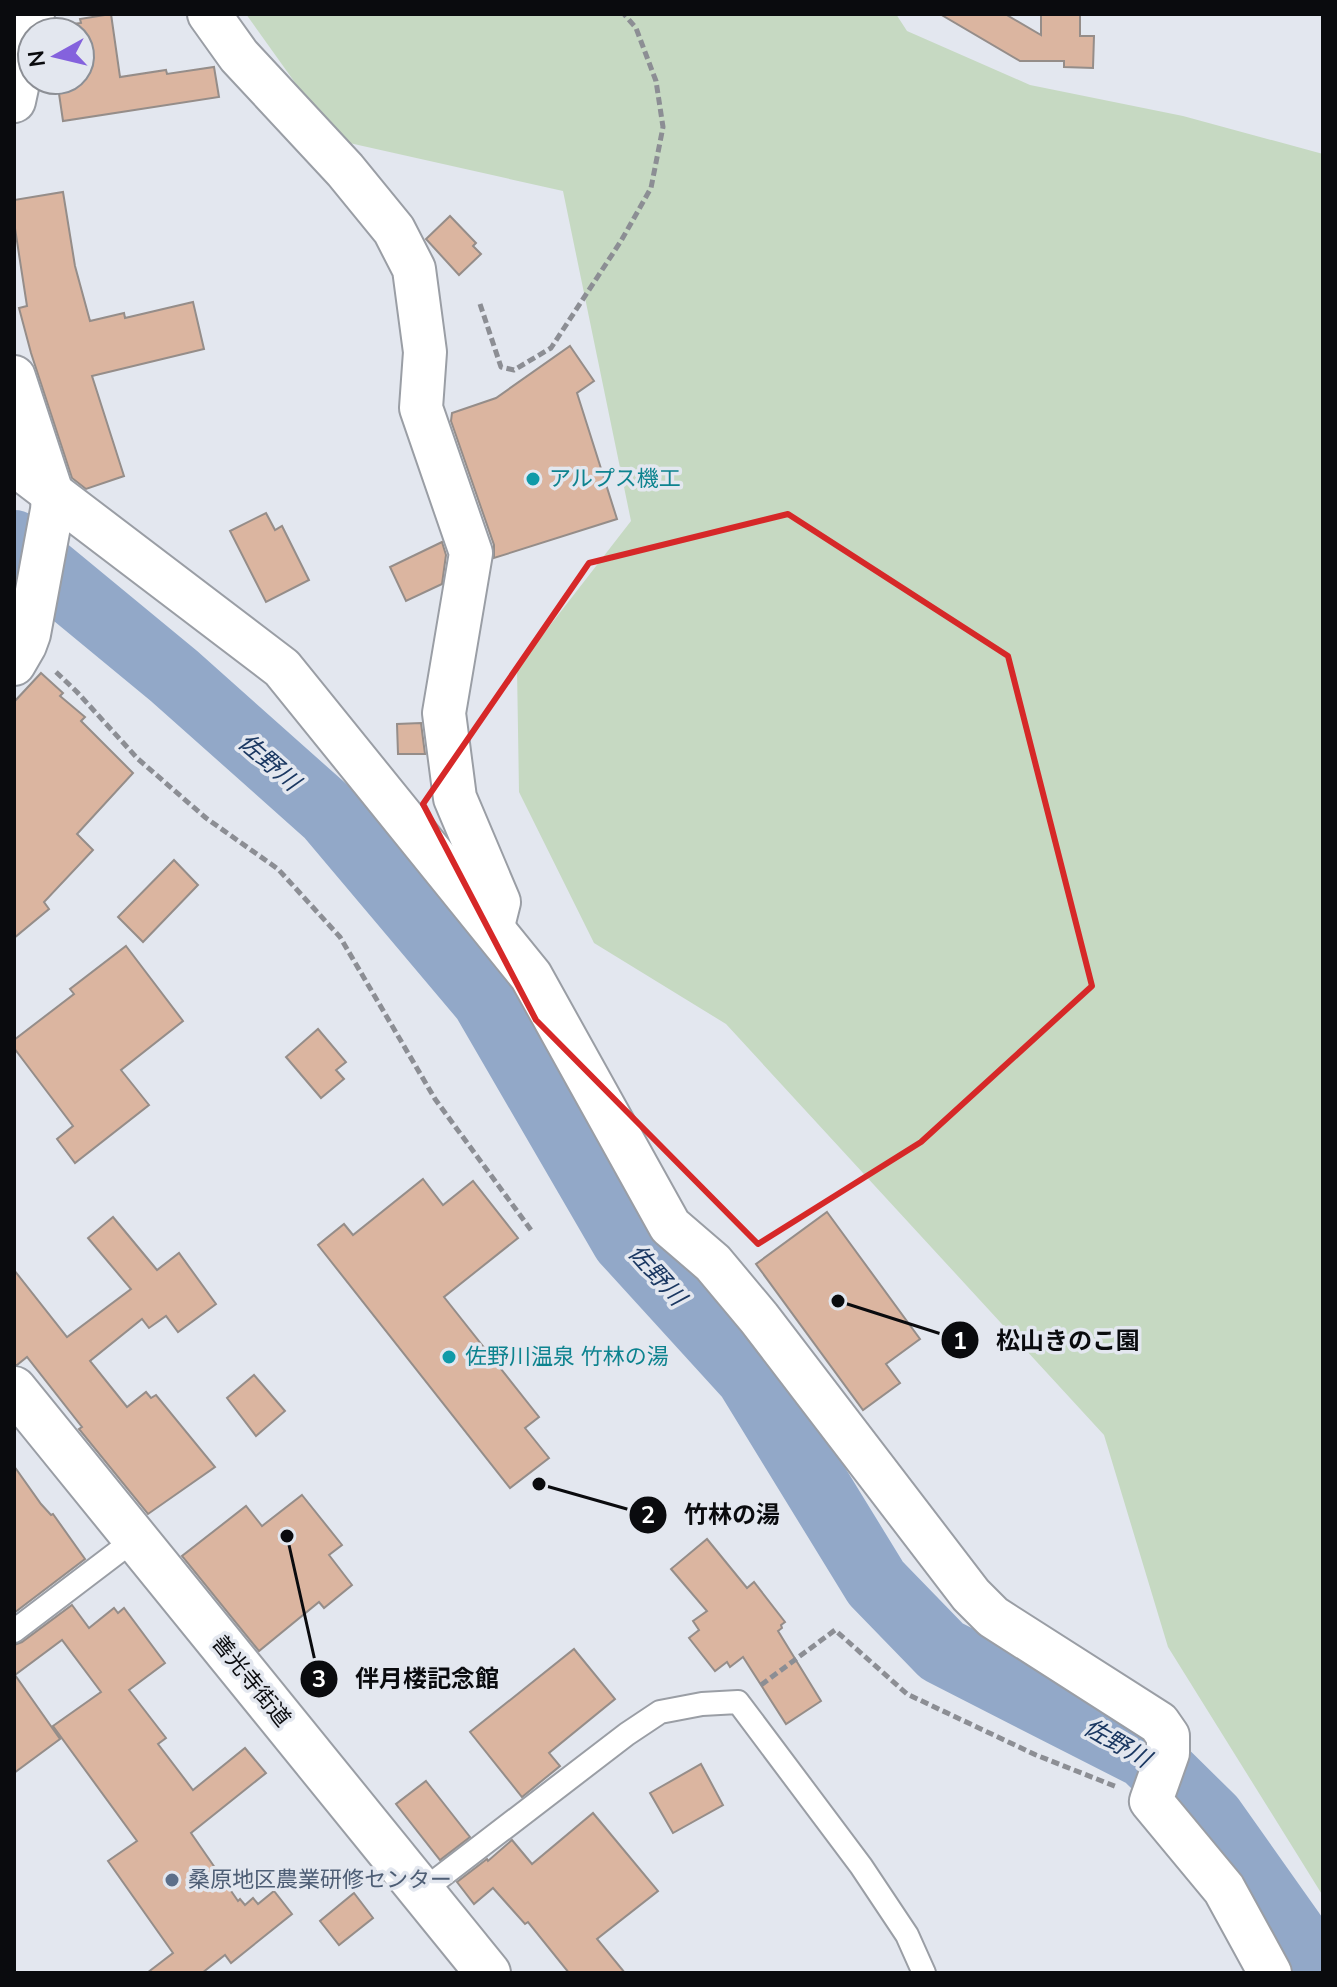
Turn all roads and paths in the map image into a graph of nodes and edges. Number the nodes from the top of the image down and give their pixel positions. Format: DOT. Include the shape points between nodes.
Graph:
graph roads {
  1 [pos="33,14"];
  2 [pos="209,14"];
  3 [pos="624,14"];
  4 [pos="14,101"];
  5 [pos="480,304"];
  6 [pos="14,377"];
  7 [pos="14,464"];
  8 [pos="53,503"];
  9 [pos="21,645"];
  10 [pos="493,928"];
  11 [pos="531,1230"];
  12 [pos="14,1389"];
  13 [pos="135,1539"];
  14 [pos="14,1631"];
  15 [pos="738,1702"];
  16 [pos="1151,1801"];
  17 [pos="421,1892"];
  18 [pos="488,1973"];
  19 [pos="924,1973"];
  20 [pos="1270,1973"];
  1 -- 4 [label="street"];
  2 -- 10 [label="street" via="239,56 394,230 414,269 425,352 421,408 471,553 444,713 455,798 499,902"];
  3 -- 5 [label="path" via="636,28 656,81 663,127 651,188 551,348 514,370 501,367"];
  6 -- 8 [label="street"];
  7 -- 8 [label="street"];
  8 -- 9 [label="street"];
  8 -- 10 [label="street" via="282,668"];
  9 -- 11 [label="path" via="77,692 138,759 206,818 278,869 340,937 435,1099"];
  10 -- 16 [label="street" via="531,976 670,1226 713,1263 759,1318 971,1595 993,1617 1159,1723 1168,1736 1168,1753"];
  12 -- 13 [label="street, 善光寺街道"];
  13 -- 14 [label="lane"];
  13 -- 17 [label="street, 善光寺街道"];
  15 -- 16 [label="path" via="835,1630 907,1694 1036,1755"];
  15 -- 17 [label="lane" via="660,1712"];
  15 -- 19 [label="lane" via="861,1866 907,1935"];
  16 -- 20 [label="street" via="1224,1889"];
  17 -- 18 [label="street, 善光寺街道"];
}
